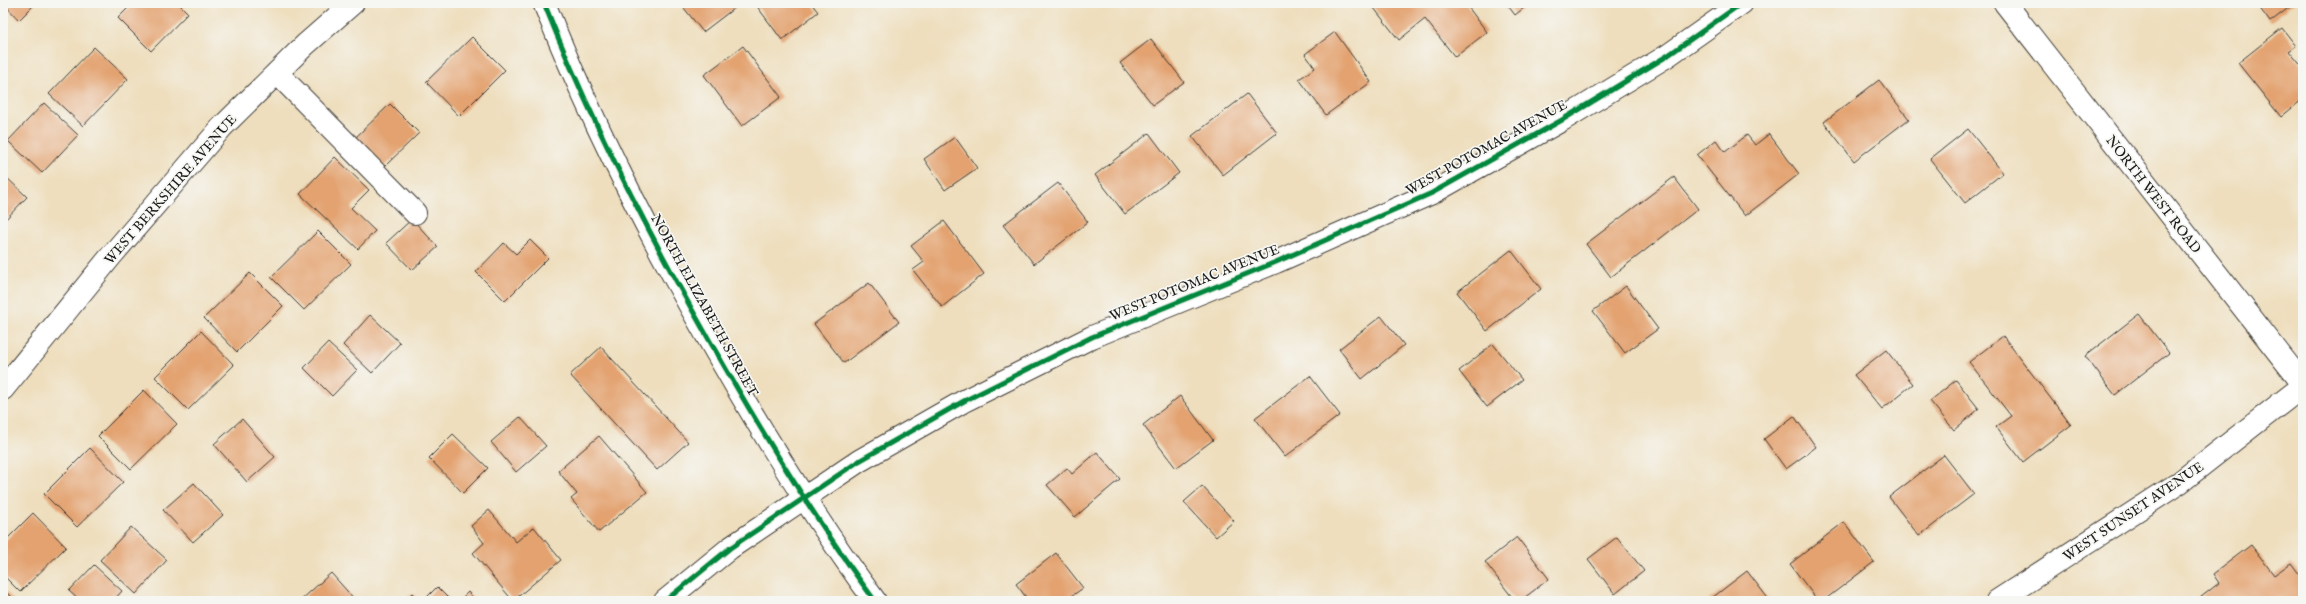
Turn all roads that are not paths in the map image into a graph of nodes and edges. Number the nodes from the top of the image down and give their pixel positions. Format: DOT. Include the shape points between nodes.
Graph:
graph roads {
  1 [pos="353,3"];
  2 [pos="544,3"];
  3 [pos="1742,3"];
  4 [pos="2004,3"];
  5 [pos="277,73"];
  6 [pos="415,214"];
  7 [pos="2303,385"];
  8 [pos="3,389"];
  9 [pos="805,497"];
  10 [pos="665,601"];
  11 [pos="875,601"];
  12 [pos="1997,601"];
  1 -- 5 [label="street, WEST BERKSHIRE AVENUE"];
  2 -- 9 [label="street, NORTH ELIZABETH STREET" via="590,114 683,295 762,431"];
  3 -- 9 [label="street, WEST POTOMAC AVENUE" via="1667,56 1576,112 1432,193 1276,262 1092,337 964,401 859,461"];
  4 -- 7 [label="street, NORTH WEST ROAD"];
  5 -- 6 [label="street"];
  5 -- 8 [label="street, WEST BERKSHIRE AVENUE" via="222,127 111,256"];
  7 -- 12 [label="street, WEST SUNSET AVENUE" via="2179,483"];
  9 -- 10 [label="street, WEST POTOMAC AVENUE" via="730,548"];
  9 -- 11 [label="street, NORTH ELIZABETH STREET"];
}
